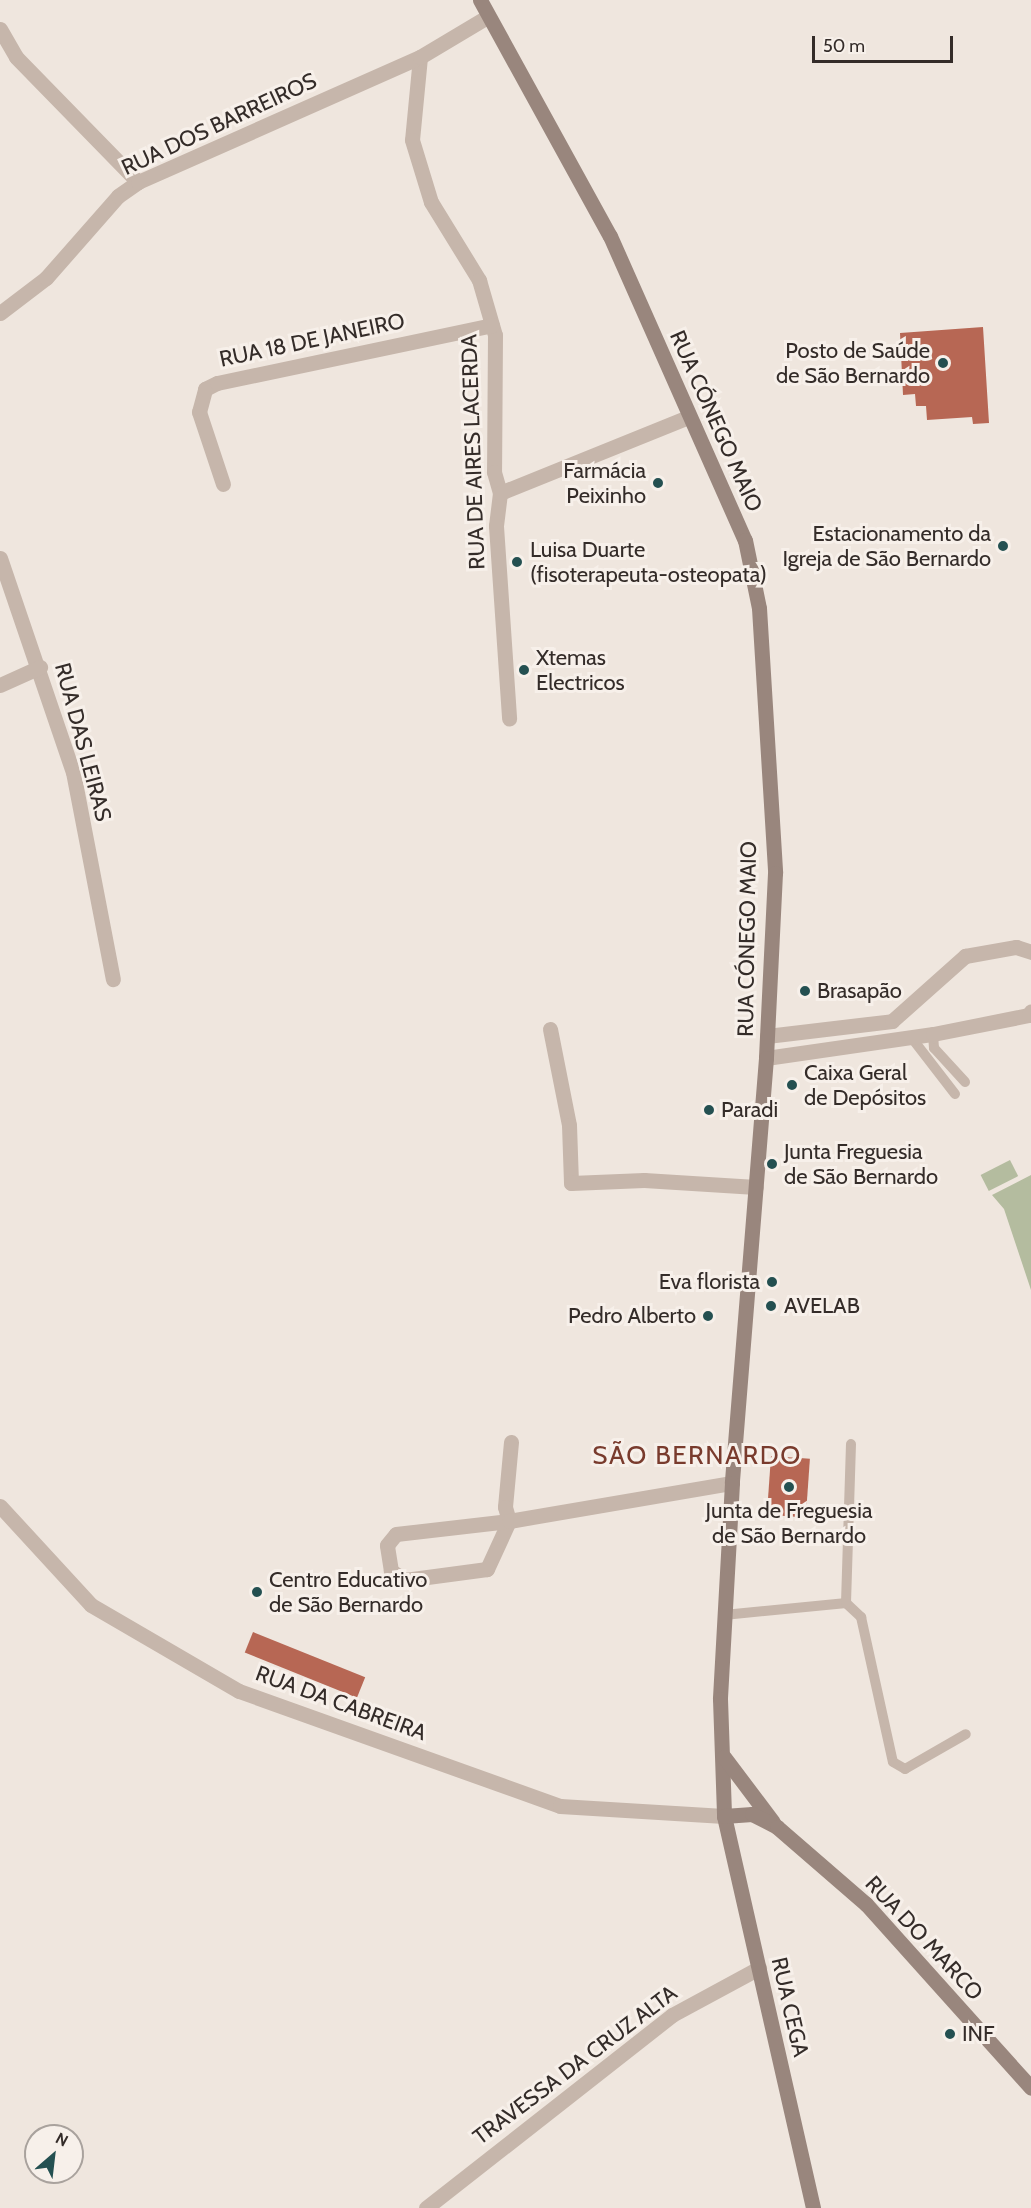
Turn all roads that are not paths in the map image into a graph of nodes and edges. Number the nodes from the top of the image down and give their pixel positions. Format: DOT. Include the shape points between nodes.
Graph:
graph roads {
  1 [pos="480,0"];
  2 [pos="487,16"];
  3 [pos="0,29"];
  4 [pos="420,57"];
  5 [pos="138,182"];
  6 [pos="0,313"];
  7 [pos="492,325"];
  8 [pos="688,417"];
  9 [pos="223,484"];
  10 [pos="500,493"];
  11 [pos="0,558"];
  12 [pos="40,667"];
  13 [pos="0,685"];
  14 [pos="509,719"];
  15 [pos="1031,952"];
  16 [pos="113,979"];
  17 [pos="1031,1011"];
  18 [pos="550,1029"];
  19 [pos="933,1034"];
  20 [pos="767,1036"];
  21 [pos="911,1037"];
  22 [pos="766,1058"];
  23 [pos="966,1082"];
  24 [pos="955,1094"];
  25 [pos="756,1186"];
  26 [pos="511,1442"];
  27 [pos="851,1444"];
  28 [pos="732,1483"];
  29 [pos="0,1506"];
  30 [pos="509,1521"];
  31 [pos="846,1603"];
  32 [pos="724,1615"];
  33 [pos="966,1734"];
  34 [pos="724,1757"];
  35 [pos="724,1816"];
  36 [pos="777,1827"];
  37 [pos="759,1968"];
  38 [pos="1031,2088"];
  39 [pos="426,2208"];
  40 [pos="813,2208"];
  1 -- 2 [label="main road, RUA CÓNEGO MAIO"];
  2 -- 4 [label="street, RUA DOS BARREIROS"];
  2 -- 8 [label="main road, RUA CÓNEGO MAIO" via="610,236"];
  3 -- 5 [label="street" via="16,57"];
  4 -- 5 [label="street, RUA DOS BARREIROS"];
  4 -- 7 [label="street, RUA DE AIRES LACERDA" via="412,140 431,202 479,280"];
  5 -- 6 [label="street, RUA DOS BARREIROS" via="118,196 46,278"];
  7 -- 9 [label="street, RUA 18 DE JANEIRO" via="217,383 206,389 199,412"];
  7 -- 10 [label="street, RUA DE AIRES LACERDA" via="494,472"];
  8 -- 10 [label="street"];
  8 -- 20 [label="main road, RUA CÓNEGO MAIO" via="745,540 759,608 775,873"];
  10 -- 14 [label="street, RUA DE AIRES LACERDA" via="496,526"];
  11 -- 12 [label="street, RUA DAS LEIRAS"];
  12 -- 13 [label="street"];
  12 -- 16 [label="street, RUA DAS LEIRAS" via="73,772"];
  15 -- 20 [label="street" via="1016,947 965,956 892,1021"];
  17 -- 19 [label="street" via="1029,1015"];
  18 -- 25 [label="street" via="569,1125 572,1183 644,1180"];
  19 -- 21 [label="street"];
  19 -- 23 [label="lane" via="934,1048"];
  20 -- 22 [label="main road, RUA CÓNEGO MAIO"];
  21 -- 22 [label="street"];
  21 -- 24 [label="lane"];
  22 -- 25 [label="main road, RUA CÓNEGO MAIO"];
  25 -- 28 [label="main road, RUA CÓNEGO MAIO"];
  26 -- 30 [label="street" via="505,1506"];
  27 -- 31 [label="lane"];
  28 -- 30 [label="street"];
  28 -- 32 [label="main road, RUA CÓNEGO MAIO"];
  29 -- 35 [label="street, RUA DA CABREIRA" via="91,1605 239,1690 560,1806"];
  30 -- 30 [label="street" via="487,1569 405,1580 391,1571 387,1545 396,1534"];
  31 -- 32 [label="lane"];
  31 -- 33 [label="lane" via="861,1617 893,1762 904,1769"];
  32 -- 34 [label="main road, RUA CÓNEGO MAIO" via="720,1699"];
  34 -- 35 [label="main road, RUA CÓNEGO MAIO"];
  34 -- 36 [label="main road"];
  35 -- 36 [label="main road" via="752,1814"];
  35 -- 37 [label="main road, RUA CEGA"];
  36 -- 38 [label="main road, RUA DO MARCO" via="866,1904"];
  37 -- 39 [label="street, TRAVESSA DA CRUZ ALTA" via="672,2015"];
  37 -- 40 [label="main road, RUA CEGA"];
}
